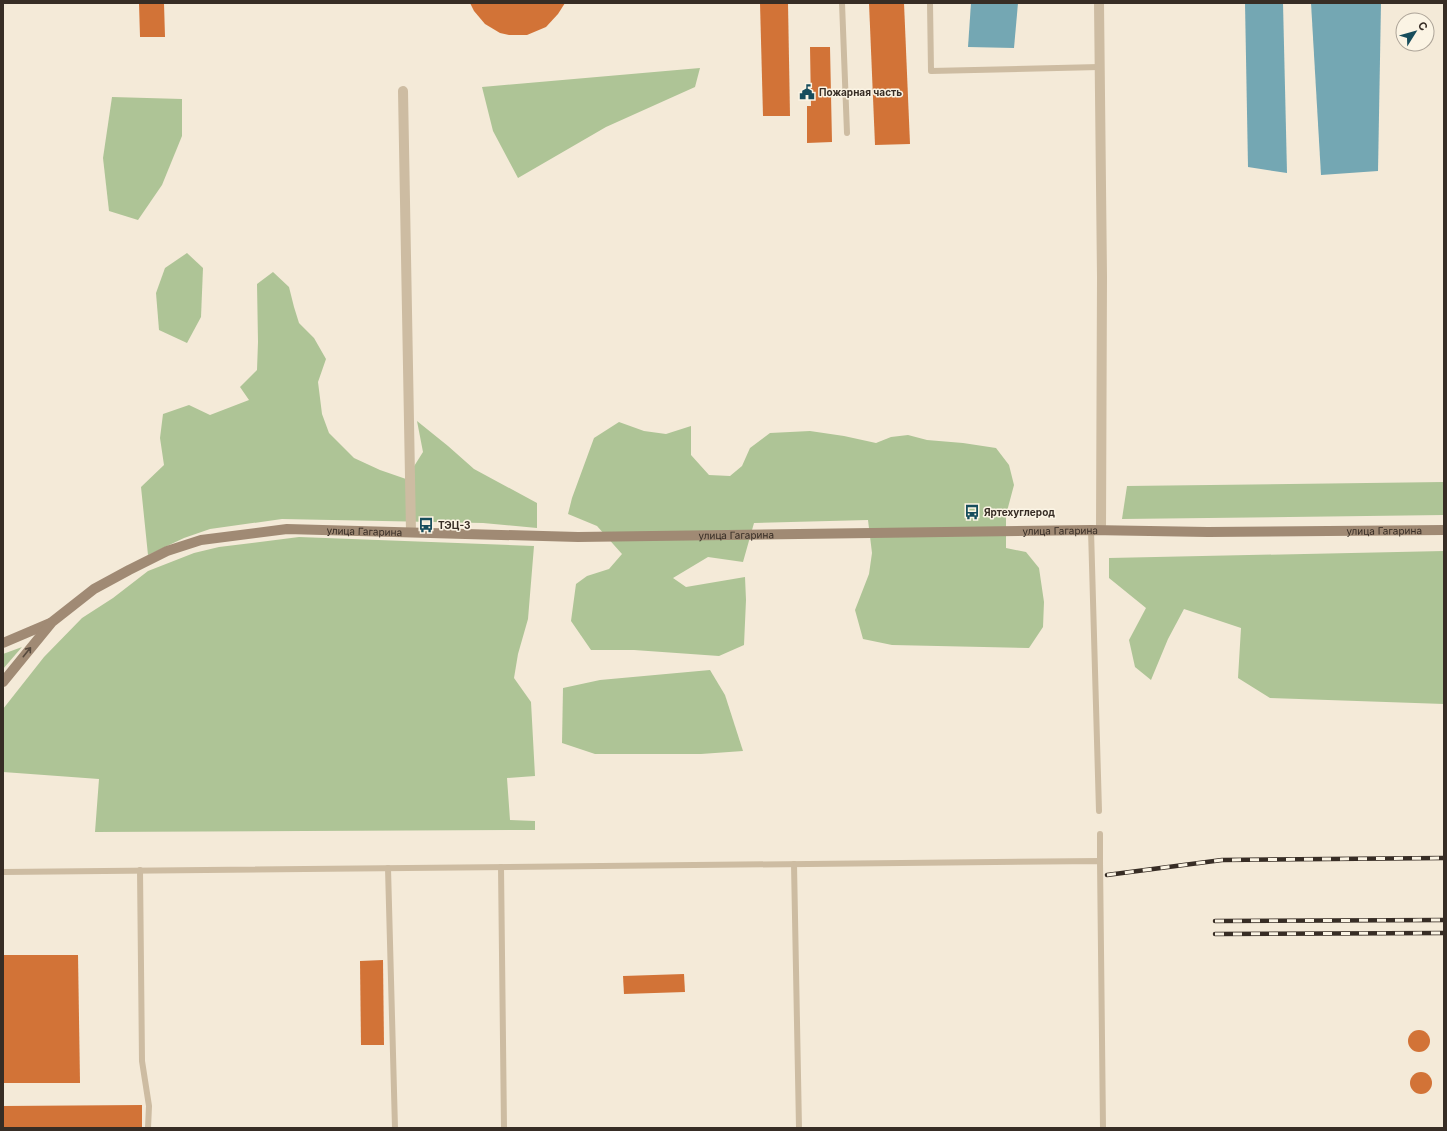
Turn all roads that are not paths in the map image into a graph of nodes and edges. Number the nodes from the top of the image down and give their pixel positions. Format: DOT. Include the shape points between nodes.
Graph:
graph roads {
  1 [pos="842,3"];
  2 [pos="930,3"];
  3 [pos="1099,3"];
  4 [pos="1099,67"];
  5 [pos="404,91"];
  6 [pos="847,133"];
  7 [pos="1096,530"];
  8 [pos="1444,530"];
  9 [pos="410,532"];
  10 [pos="52,622"];
  11 [pos="3,643"];
  12 [pos="3,682"];
  13 [pos="1099,811"];
  14 [pos="1100,834"];
  15 [pos="1100,861"];
  16 [pos="794,864"];
  17 [pos="501,867"];
  18 [pos="388,868"];
  19 [pos="140,870"];
  20 [pos="3,872"];
  21 [pos="148,1128"];
  22 [pos="395,1128"];
  23 [pos="504,1128"];
  24 [pos="799,1128"];
  25 [pos="1103,1128"];
  1 -- 6 [label="lane"];
  2 -- 4 [label="lane" via="931,71"];
  3 -- 4 [label="street"];
  4 -- 7 [label="street" via="1102,277"];
  5 -- 9 [label="street"];
  7 -- 8 [label="main road, улица Гагарина"];
  7 -- 9 [label="main road, улица Гагарина" via="578,537"];
  7 -- 13 [label="lane"];
  9 -- 10 [label="main road, улица Гагарина" via="287,529 201,540 167,551 128,570 94,589"];
  10 -- 11 [label="main road, улица Гагарина"];
  12 -- 10 [label="main road, улица Гагарина, one-way"];
  14 -- 15 [label="lane"];
  15 -- 16 [label="lane"];
  15 -- 25 [label="lane"];
  16 -- 17 [label="lane"];
  16 -- 24 [label="lane"];
  17 -- 18 [label="lane"];
  17 -- 23 [label="lane"];
  18 -- 19 [label="lane"];
  18 -- 22 [label="lane"];
  19 -- 20 [label="lane"];
  19 -- 21 [label="lane" via="142,1061 149,1106"];
}
